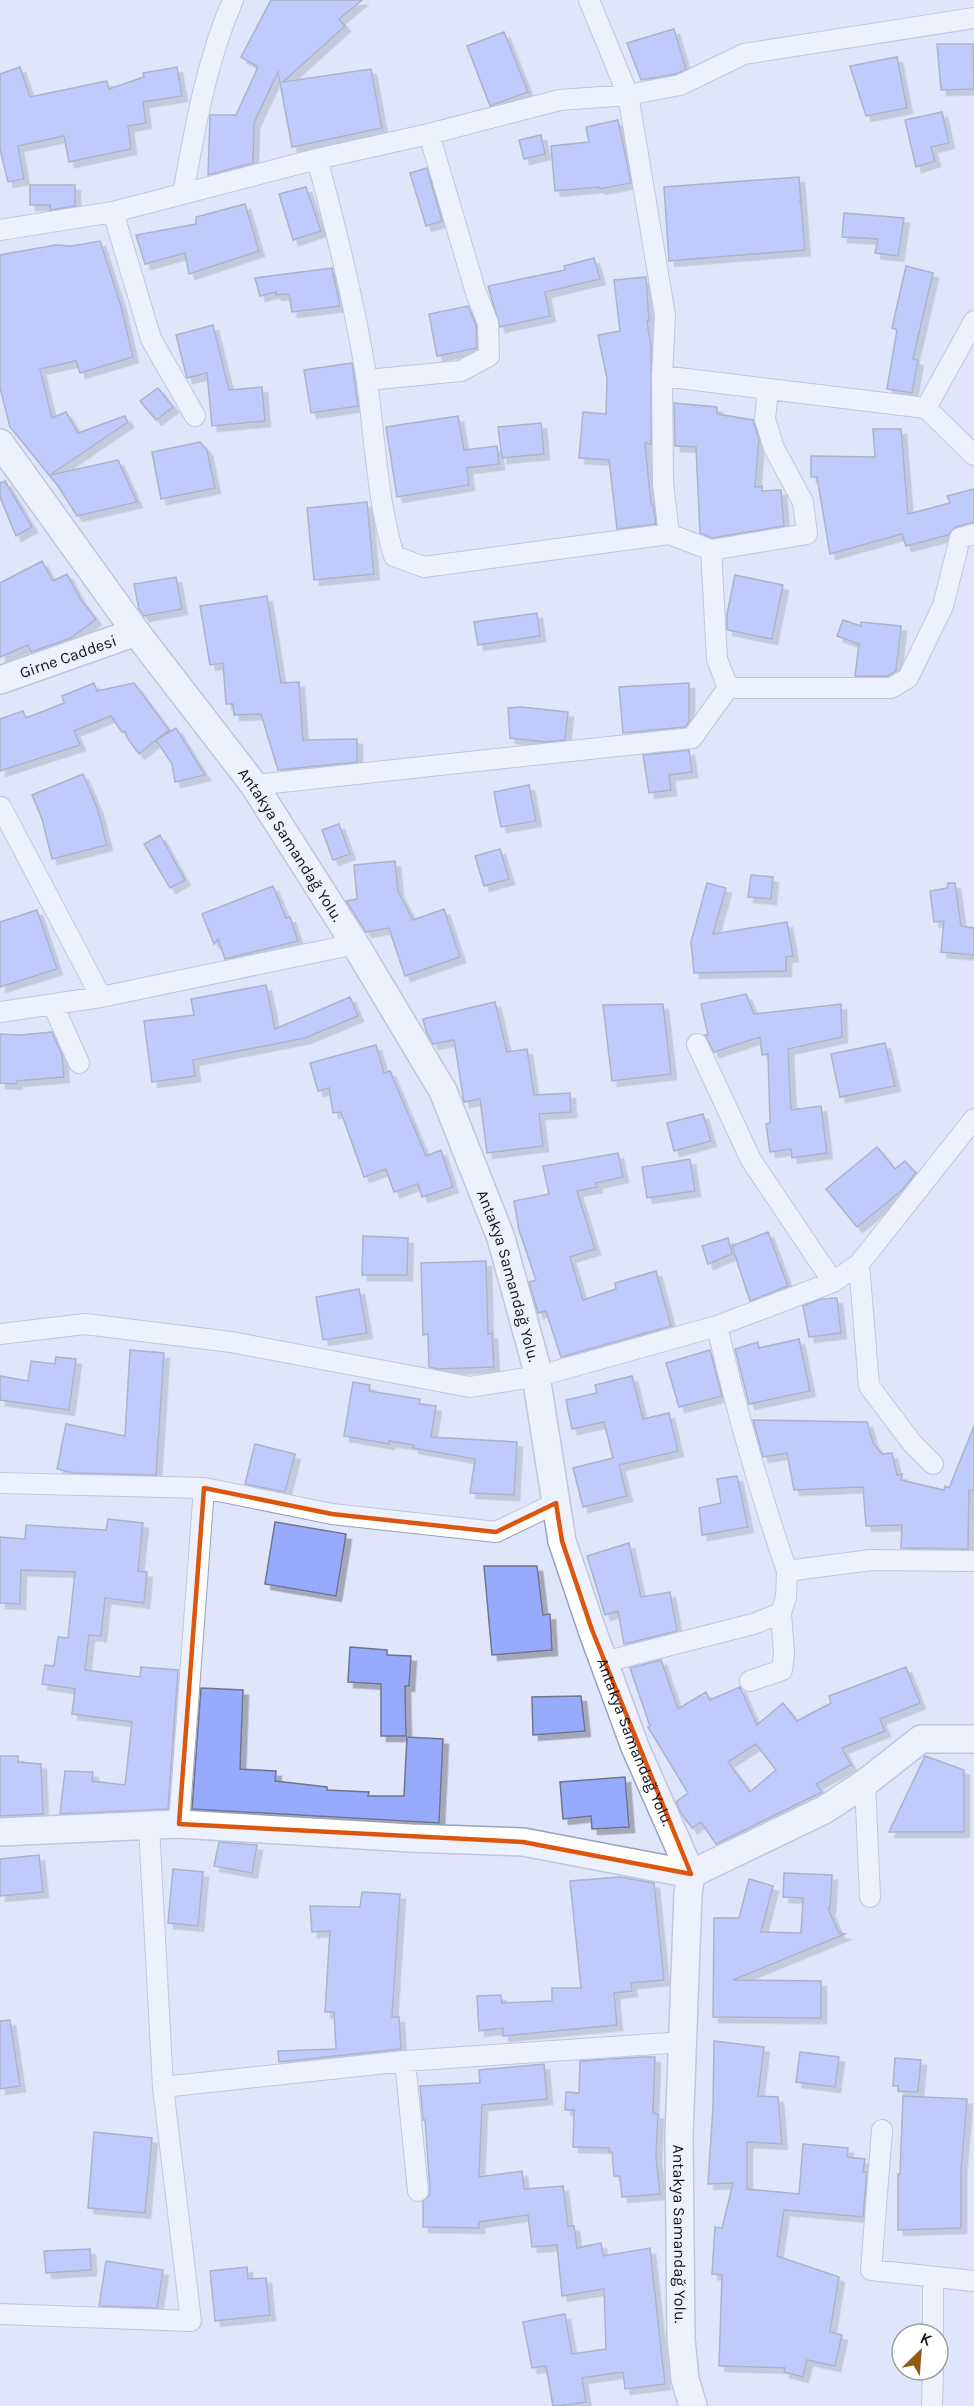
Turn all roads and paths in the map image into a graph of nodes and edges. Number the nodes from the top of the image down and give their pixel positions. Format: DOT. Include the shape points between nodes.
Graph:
graph roads {
  1 [pos="233,0"];
  2 [pos="589,0"];
  3 [pos="974,18"];
  4 [pos="628,95"];
  5 [pos="429,134"];
  6 [pos="317,159"];
  7 [pos="183,194"];
  8 [pos="113,212"];
  9 [pos="0,230"];
  10 [pos="974,321"];
  11 [pos="662,376"];
  12 [pos="367,380"];
  13 [pos="768,390"];
  14 [pos="926,408"];
  15 [pos="195,416"];
  16 [pos="0,443"];
  17 [pos="974,455"];
  18 [pos="669,534"];
  19 [pos="974,534"];
  20 [pos="711,550"];
  21 [pos="136,632"];
  22 [pos="0,680"];
  23 [pos="728,688"];
  24 [pos="254,785"];
  25 [pos="1,807"];
  26 [pos="356,944"];
  27 [pos="101,997"];
  28 [pos="53,1005"];
  29 [pos="0,1012"];
  30 [pos="697,1044"];
  31 [pos="79,1063"];
  32 [pos="974,1119"];
  33 [pos="859,1264"];
  34 [pos="833,1282"];
  35 [pos="717,1326"];
  36 [pos="0,1334"];
  37 [pos="539,1376"];
  38 [pos="933,1464"];
  39 [pos="0,1483"];
  40 [pos="204,1488"];
  41 [pos="556,1503"];
  42 [pos="974,1561"];
  43 [pos="787,1571"];
  44 [pos="781,1613"];
  45 [pos="604,1662"];
  46 [pos="750,1681"];
  47 [pos="974,1740"];
  48 [pos="865,1784"];
  49 [pos="179,1824"];
  50 [pos="149,1827"];
  51 [pos="0,1832"];
  52 [pos="691,1874"];
  53 [pos="870,1897"];
  54 [pos="684,2042"];
  55 [pos="405,2061"];
  56 [pos="163,2087"];
  57 [pos="882,2130"];
  58 [pos="418,2191"];
  59 [pos="933,2277"];
  60 [pos="974,2281"];
  61 [pos="0,2314"];
  62 [pos="933,2322"];
  63 [pos="933,2382"];
  64 [pos="693,2406"];
  65 [pos="932,2406"];
  1 -- 7 [label="street" via="218,35 200,102"];
  2 -- 4 [label="street"];
  3 -- 4 [label="street" via="744,54 680,85"];
  4 -- 5 [label="street" via="560,100"];
  4 -- 11 [label="street" via="665,315"];
  5 -- 6 [label="street"];
  5 -- 12 [label="street" via="488,323 489,356 461,371"];
  6 -- 7 [label="street"];
  6 -- 12 [label="street" via="346,265"];
  7 -- 8 [label="street"];
  8 -- 9 [label="street"];
  8 -- 15 [label="street" via="151,339"];
  10 -- 14 [label="street"];
  11 -- 13 [label="street"];
  11 -- 18 [label="street" via="663,483"];
  12 -- 18 [label="street" via="386,529 394,556 424,567"];
  13 -- 14 [label="street"];
  13 -- 20 [label="street" via="765,419 774,448 803,502 807,534"];
  14 -- 17 [label="street"];
  16 -- 21 [label="street, Antakya Samandağ Yolu."];
  18 -- 20 [label="street"];
  19 -- 23 [label="street" via="960,538 943,606 908,678 891,688"];
  20 -- 23 [label="street" via="717,659"];
  21 -- 22 [label="street, Girne Caddesi"];
  21 -- 24 [label="street, Antakya Samandağ Yolu."];
  23 -- 24 [label="street" via="692,738"];
  24 -- 26 [label="street, Antakya Samandağ Yolu."];
  25 -- 27 [label="street"];
  26 -- 27 [label="street"];
  26 -- 37 [label="street, Antakya Samandağ Yolu." via="442,1091 501,1238"];
  27 -- 28 [label="street"];
  28 -- 29 [label="street"];
  28 -- 31 [label="street"];
  30 -- 34 [label="street" via="751,1160"];
  32 -- 33 [label="street"];
  33 -- 34 [label="street"];
  33 -- 38 [label="street" via="869,1386"];
  34 -- 35 [label="street"];
  35 -- 37 [label="street"];
  35 -- 43 [label="street" via="738,1418"];
  36 -- 37 [label="street" via="85,1324 231,1342 470,1387"];
  37 -- 41 [label="street, Antakya Samandağ Yolu."];
  39 -- 40 [label="street"];
  40 -- 41 [label="street" via="332,1514 496,1532"];
  40 -- 49 [label="street"];
  41 -- 45 [label="street, Antakya Samandağ Yolu." via="562,1541"];
  42 -- 43 [label="street" via="871,1560"];
  43 -- 44 [label="street"];
  44 -- 45 [label="street" via="753,1624"];
  44 -- 46 [label="street" via="782,1670"];
  45 -- 52 [label="street, Antakya Samandağ Yolu."];
  47 -- 48 [label="street" via="921,1739"];
  48 -- 52 [label="street" via="824,1810"];
  48 -- 53 [label="street"];
  49 -- 50 [label="street"];
  49 -- 52 [label="street" via="522,1842"];
  50 -- 51 [label="street"];
  50 -- 56 [label="street"];
  52 -- 54 [label="street, Antakya Samandağ Yolu."];
  54 -- 55 [label="street"];
  54 -- 64 [label="street, Antakya Samandağ Yolu." via="679,2136 681,2339 685,2379"];
  55 -- 56 [label="street"];
  55 -- 58 [label="street"];
  56 -- 61 [label="street" via="191,2321"];
  57 -- 59 [label="street" via="871,2270"];
  59 -- 60 [label="street"];
  59 -- 62 [label="street"];
  63 -- 65 [label="street"];
}
